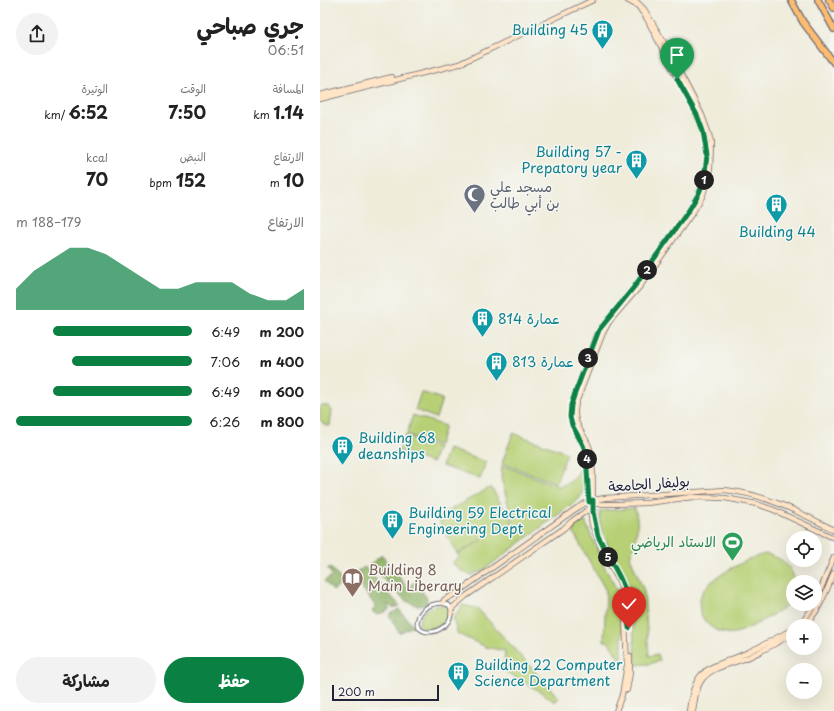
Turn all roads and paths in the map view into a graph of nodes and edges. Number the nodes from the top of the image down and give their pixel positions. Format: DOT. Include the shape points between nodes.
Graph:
graph roads {
  1 [pos="586,0"];
  2 [pos="593,0"];
  3 [pos="627,0"];
  4 [pos="635,0"];
  5 [pos="791,0"];
  6 [pos="817,0"];
  7 [pos="829,0"];
  8 [pos="834,8"];
  9 [pos="834,28"];
  10 [pos="834,63"];
  11 [pos="320,95"];
  12 [pos="320,99"];
  13 [pos="725,490"];
  14 [pos="724,498"];
  15 [pos="591,504"];
  16 [pos="834,530"];
  17 [pos="834,538"];
  18 [pos="834,557"];
  19 [pos="501,560"];
  20 [pos="507,568"];
  21 [pos="834,572"];
  22 [pos="822,587"];
  23 [pos="443,603"];
  24 [pos="810,611"];
  25 [pos="451,614"];
  26 [pos="804,619"];
  27 [pos="810,619"];
  28 [pos="786,633"];
  29 [pos="786,637"];
  30 [pos="616,711"];
  31 [pos="620,711"];
  32 [pos="688,711"];
  33 [pos="693,711"];
  1 -- 11 [label="street" via="462,60"];
  2 -- 12 [label="street" via="458,64"];
  3 -- 15 [label="street" via="638,6 647,19 697,115 705,138 706,164 701,188 689,210 634,287 599,330 575,393 570,417 586,454"];
  4 -- 15 [label="street" via="649,17 702,115 711,144 710,171 703,195 694,212 603,333 578,397 575,408 576,422 590,450 593,487"];
  5 -- 10 [label="highway" via="803,22"];
  6 -- 9 [label="highway"];
  7 -- 8 [label="highway"];
  13 -- 14 [label="street"];
  13 -- 15 [label="street, بوليفار الجامعة" via="605,498"];
  13 -- 16 [label="street, بوليفار الجامعة" via="766,498"];
  14 -- 15 [label="street, بوليفار الجامعة"];
  14 -- 17 [label="street, بوليفار الجامعة" via="774,510"];
  15 -- 19 [label="street, بوليفار الجامعة" via="577,508"];
  15 -- 20 [label="street, بوليفار الجامعة" via="562,529"];
  15 -- 30 [label="street" via="592,525 596,538 619,581 624,596 627,665 622,695"];
  15 -- 31 [label="street" via="598,536 620,578 628,604 631,666"];
  18 -- 22 [label="street"];
  19 -- 20 [label="street" via="508,562"];
  19 -- 23 [label="street, بوليفار الجامعة"];
  20 -- 25 [label="street, بوليفار الجامعة" via="460,600 453,607"];
  21 -- 27 [label="street"];
  23 -- 25 [label="street" via="449,605"];
  23 -- 25 [label="street" via="431,605 422,611 417,621 418,628 426,632 437,630 448,622"];
  24 -- 26 [label="street"];
  28 -- 32 [label="street" via="748,653 708,668 699,676 694,686"];
  29 -- 33 [label="street" via="749,657 708,673 697,688"];
}
